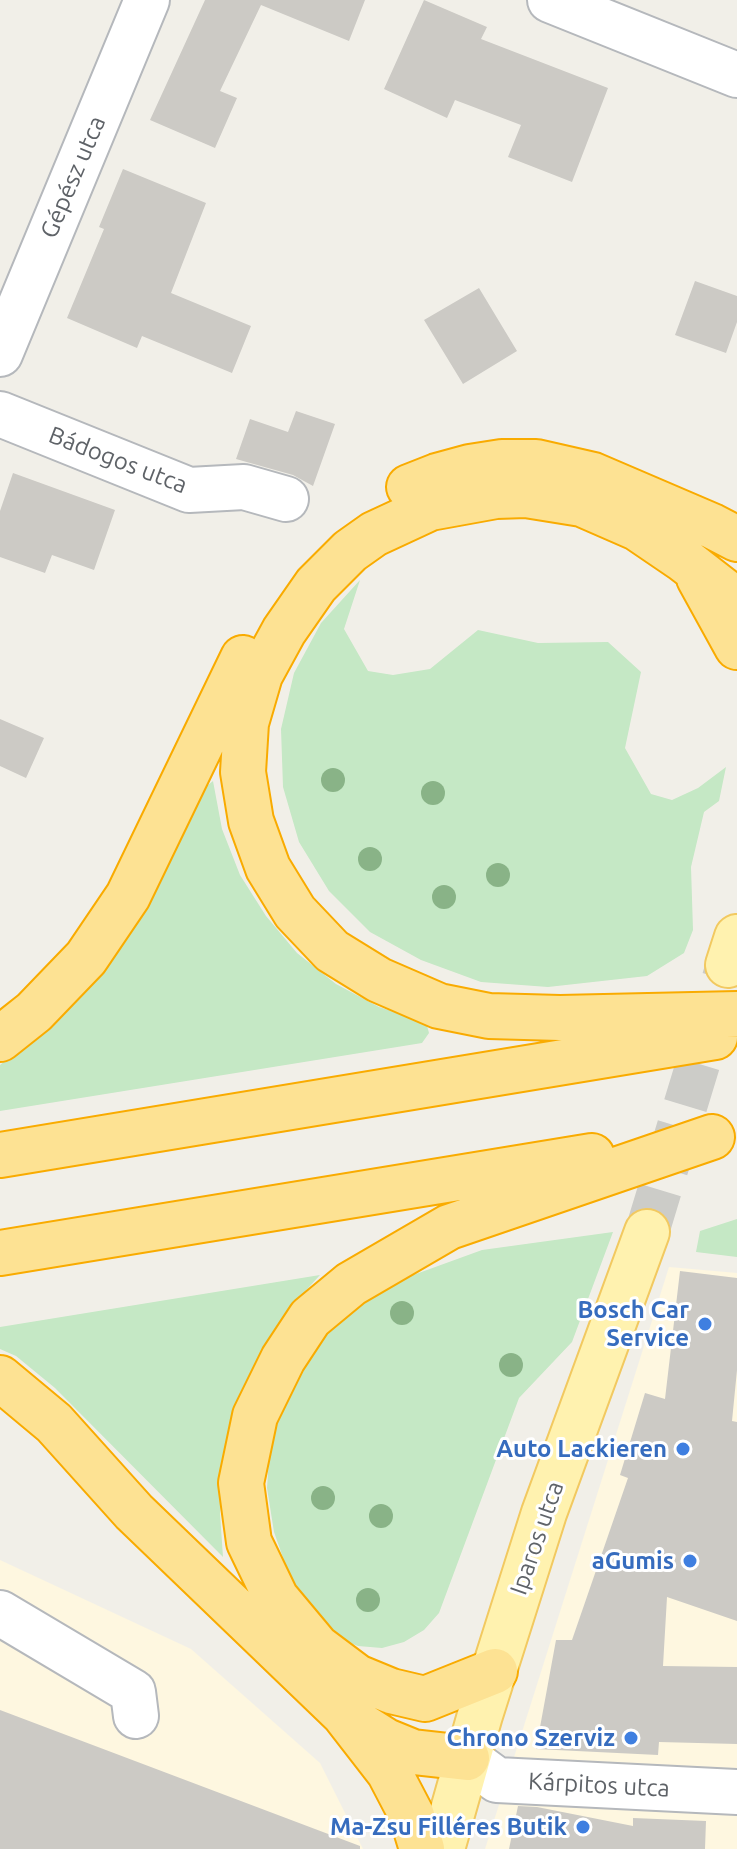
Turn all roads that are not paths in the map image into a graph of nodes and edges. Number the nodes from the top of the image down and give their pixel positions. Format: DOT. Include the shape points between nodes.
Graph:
graph roads {
  1 [pos="147,0"];
  2 [pos="550,0"];
  3 [pos="737,75"];
  4 [pos="0,354"];
  5 [pos="0,414"];
  6 [pos="286,499"];
  7 [pos="737,539"];
  8 [pos="694,569"];
  9 [pos="737,601"];
  10 [pos="737,647"];
  11 [pos="737,1014"];
  12 [pos="737,1033"];
  13 [pos="0,1039"];
  14 [pos="725,1135"];
  15 [pos="0,1155"];
  16 [pos="647,1232"];
  17 [pos="0,1253"];
  18 [pos="0,1378"];
  19 [pos="0,1613"];
  20 [pos="495,1671"];
  21 [pos="391,1691"];
  22 [pos="344,1714"];
  23 [pos="136,1716"];
  24 [pos="467,1758"];
  25 [pos="737,1792"];
  26 [pos="422,1849"];
  27 [pos="442,1849"];
  1 -- 4 [label="street, Gépész utca"];
  2 -- 3 [label="street"];
  5 -- 6 [label="street, Bádogos utca" via="189,490 244,487"];
  7 -- 13 [label="highway" via="593,475 536,462 502,462 437,476 341,525 293,570 257,630 128,896 86,958"];
  8 -- 9 [label="highway"];
  8 -- 10 [label="highway"];
  8 -- 11 [label="highway" via="637,528 582,504 559,500 486,497 403,519 350,551 316,585 284,631 260,675 246,723 243,772 251,821 268,868 295,912 332,951 379,980 439,1006 489,1016"];
  12 -- 15 [label="highway"];
  14 -- 17 [label="highway"];
  14 -- 21 [label="highway" via="449,1227 351,1284 310,1318 283,1359 255,1416 241,1483 249,1542 276,1598 317,1647 357,1677"];
  16 -- 20 [label="main road, Iparos utca" via="544,1513"];
  18 -- 22 [label="highway" via="54,1423 134,1512"];
  19 -- 23 [label="street" via="133,1692"];
  20 -- 21 [label="highway" via="425,1699"];
  20 -- 24 [label="main road, Iparos utca"];
  21 -- 24 [label="highway"];
  22 -- 24 [label="highway" via="413,1752"];
  22 -- 26 [label="highway" via="389,1772"];
  24 -- 25 [label="street, Kárpitos utca" via="497,1780"];
  24 -- 27 [label="main road, Iparos utca"];
}
